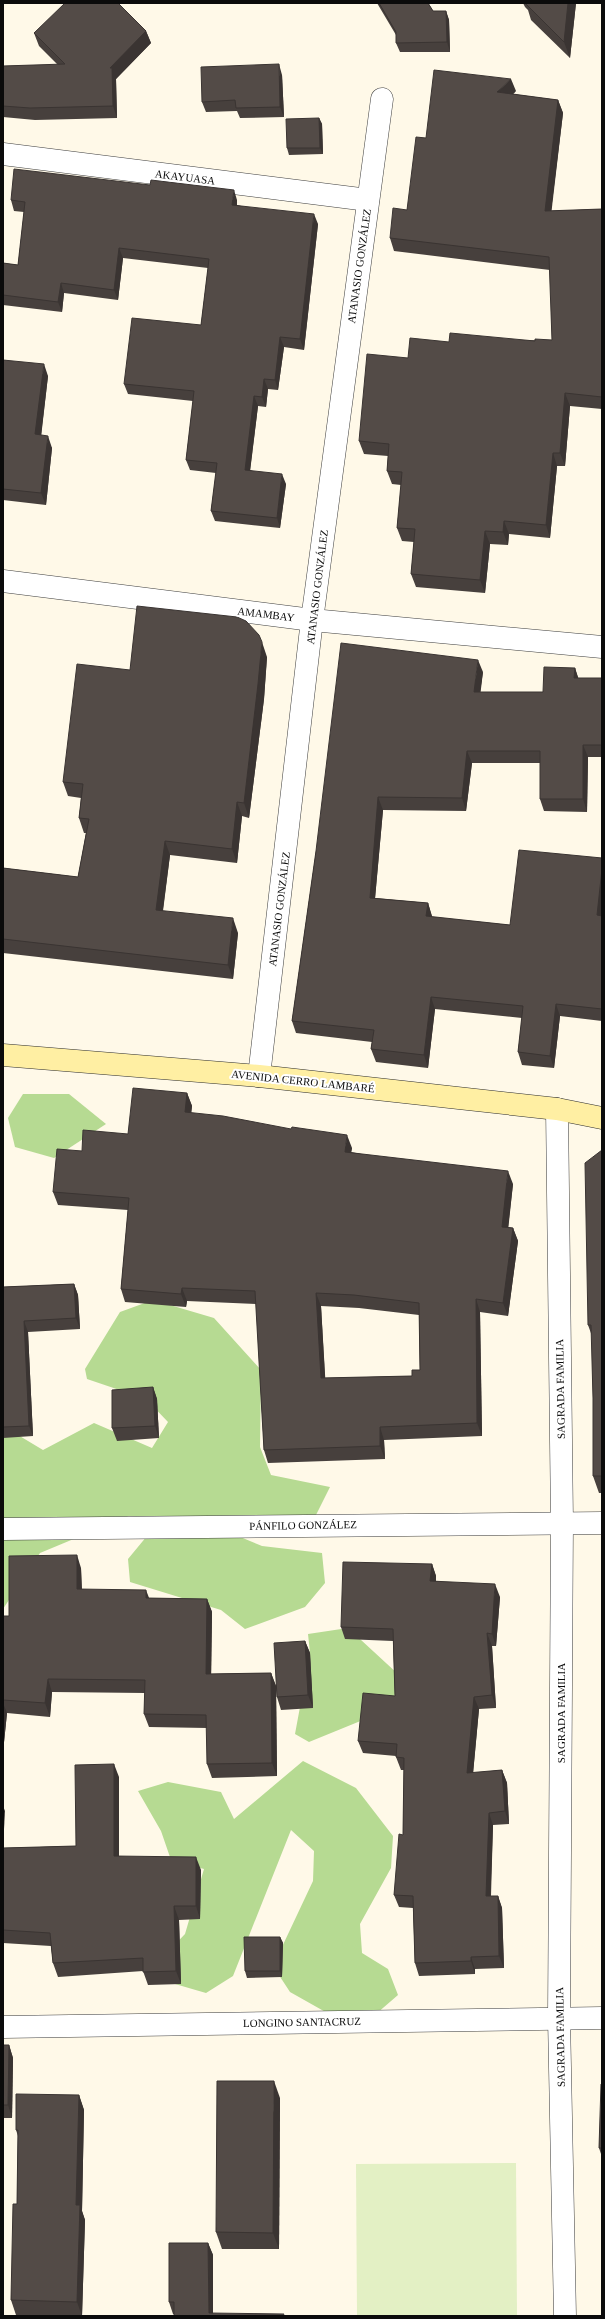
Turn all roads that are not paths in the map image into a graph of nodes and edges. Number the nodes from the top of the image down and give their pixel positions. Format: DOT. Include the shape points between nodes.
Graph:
graph roads {
  1 [pos="382,99"];
  2 [pos="3,154"];
  3 [pos="368,200"];
  4 [pos="3,581"];
  5 [pos="312,620"];
  6 [pos="602,647"];
  7 [pos="3,1055"];
  8 [pos="259,1076"];
  9 [pos="557,1109"];
  10 [pos="602,1118"];
  11 [pos="562,1522"];
  12 [pos="602,1523"];
  13 [pos="3,1529"];
  14 [pos="559,2018"];
  15 [pos="602,2018"];
  16 [pos="3,2027"];
  17 [pos="565,2316"];
  1 -- 3 [label="street, ATANASIO GONZÁLEZ"];
  2 -- 3 [label="street, AKAYUASA"];
  3 -- 5 [label="street, ATANASIO GONZÁLEZ"];
  4 -- 5 [label="street, AMAMBAY"];
  5 -- 6 [label="street, AMAMBAY"];
  5 -- 8 [label="street, ATANASIO GONZÁLEZ"];
  7 -- 8 [label="main road, AVENIDA CERRO LAMBARÉ"];
  8 -- 9 [label="main road, AVENIDA CERRO LAMBARÉ"];
  9 -- 10 [label="main road, AVENIDA CERRO LAMBARÉ"];
  9 -- 11 [label="street, SAGRADA FAMILIA"];
  11 -- 12 [label="street, PÁNFILO GONZÁLEZ"];
  11 -- 13 [label="street, PÁNFILO GONZÁLEZ"];
  11 -- 14 [label="street, SAGRADA FAMILIA"];
  14 -- 15 [label="street, LONGINO SANTACRUZ"];
  14 -- 16 [label="street, LONGINO SANTACRUZ"];
  14 -- 17 [label="street, SAGRADA FAMILIA"];
}
